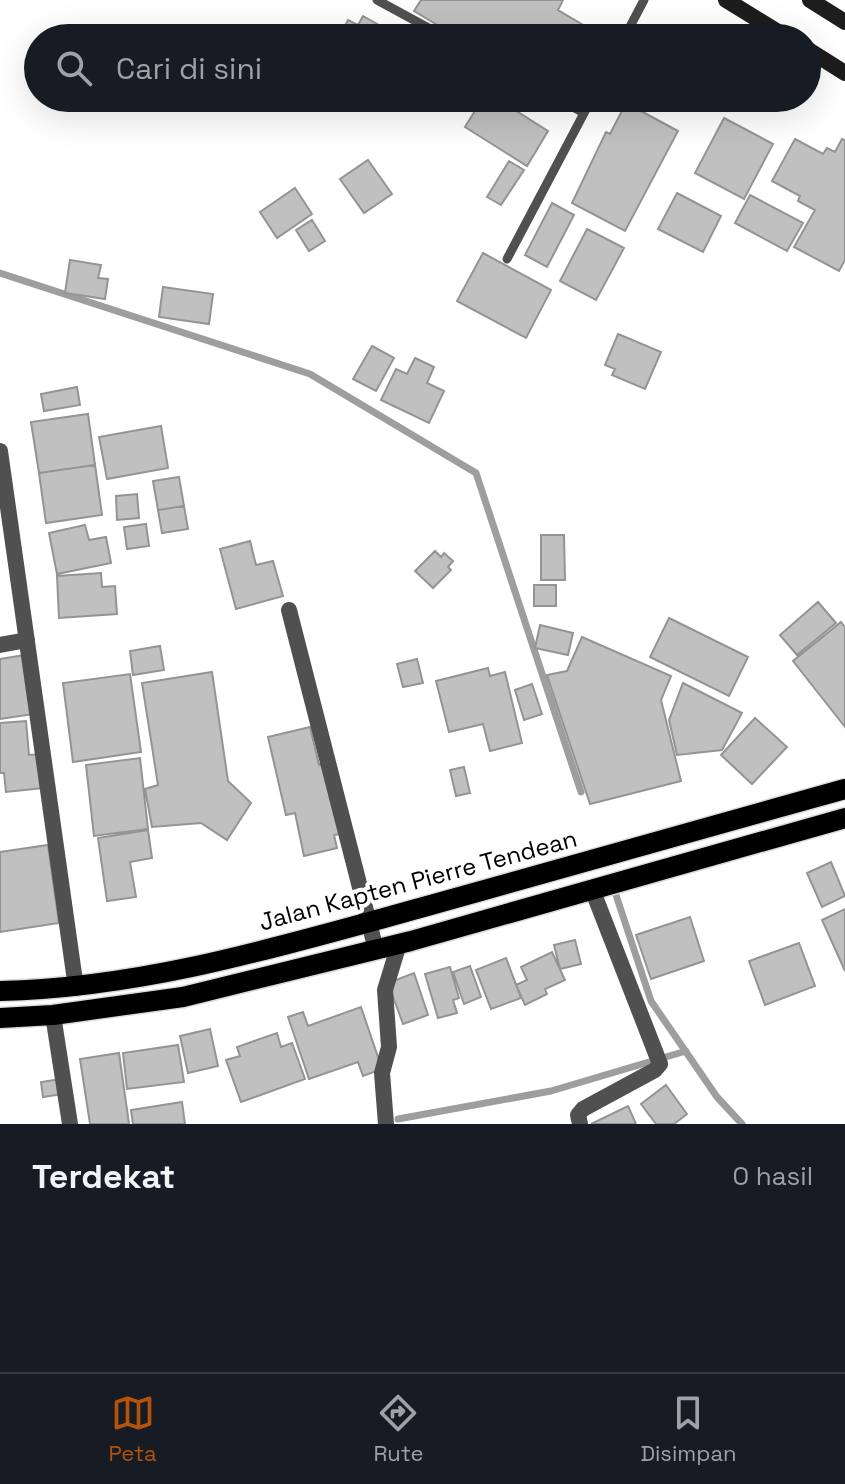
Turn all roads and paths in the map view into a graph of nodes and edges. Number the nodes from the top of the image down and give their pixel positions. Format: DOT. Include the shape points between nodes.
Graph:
graph roads {
  1 [pos="377,0"];
  2 [pos="644,0"];
  3 [pos="726,0"];
  4 [pos="810,0"];
  5 [pos="845,22"];
  6 [pos="421,24"];
  7 [pos="631,24"];
  8 [pos="765,24"];
  9 [pos="821,58"];
  10 [pos="845,73"];
  11 [pos="584,113"];
  12 [pos="507,259"];
  13 [pos="0,451"];
  14 [pos="289,610"];
  15 [pos="27,640"];
  16 [pos="0,645"];
  17 [pos="845,789"];
  18 [pos="845,818"];
  19 [pos="592,889"];
  20 [pos="369,922"];
  21 [pos="399,944"];
  22 [pos="376,950"];
  23 [pos="76,988"];
  24 [pos="0,991"];
  25 [pos="53,1015"];
  26 [pos="0,1018"];
  27 [pos="70,1124"];
  28 [pos="386,1124"];
  29 [pos="580,1124"];
  1 -- 6 [label="lane"];
  2 -- 7 [label="lane"];
  3 -- 8 [label="main road"];
  4 -- 5 [label="main road"];
  9 -- 10 [label="main road"];
  11 -- 12 [label="lane"];
  13 -- 15 [label="street"];
  14 -- 20 [label="street"];
  15 -- 16 [label="street"];
  15 -- 23 [label="street"];
  17 -- 20 [label="main road, Jalan Kapten Pierre Tendean"];
  18 -- 19 [label="main road"];
  19 -- 21 [label="main road"];
  19 -- 29 [label="street" via="660,1064 583,1109"];
  20 -- 22 [label="street"];
  20 -- 23 [label="main road, Jalan Kapten Pierre Tendean" via="196,967"];
  21 -- 22 [label="main road"];
  21 -- 28 [label="street" via="385,990"];
  22 -- 25 [label="main road" via="183,997"];
  23 -- 24 [label="main road, Jalan Kapten Pierre Tendean"];
  25 -- 26 [label="main road"];
  25 -- 27 [label="street"];
}
